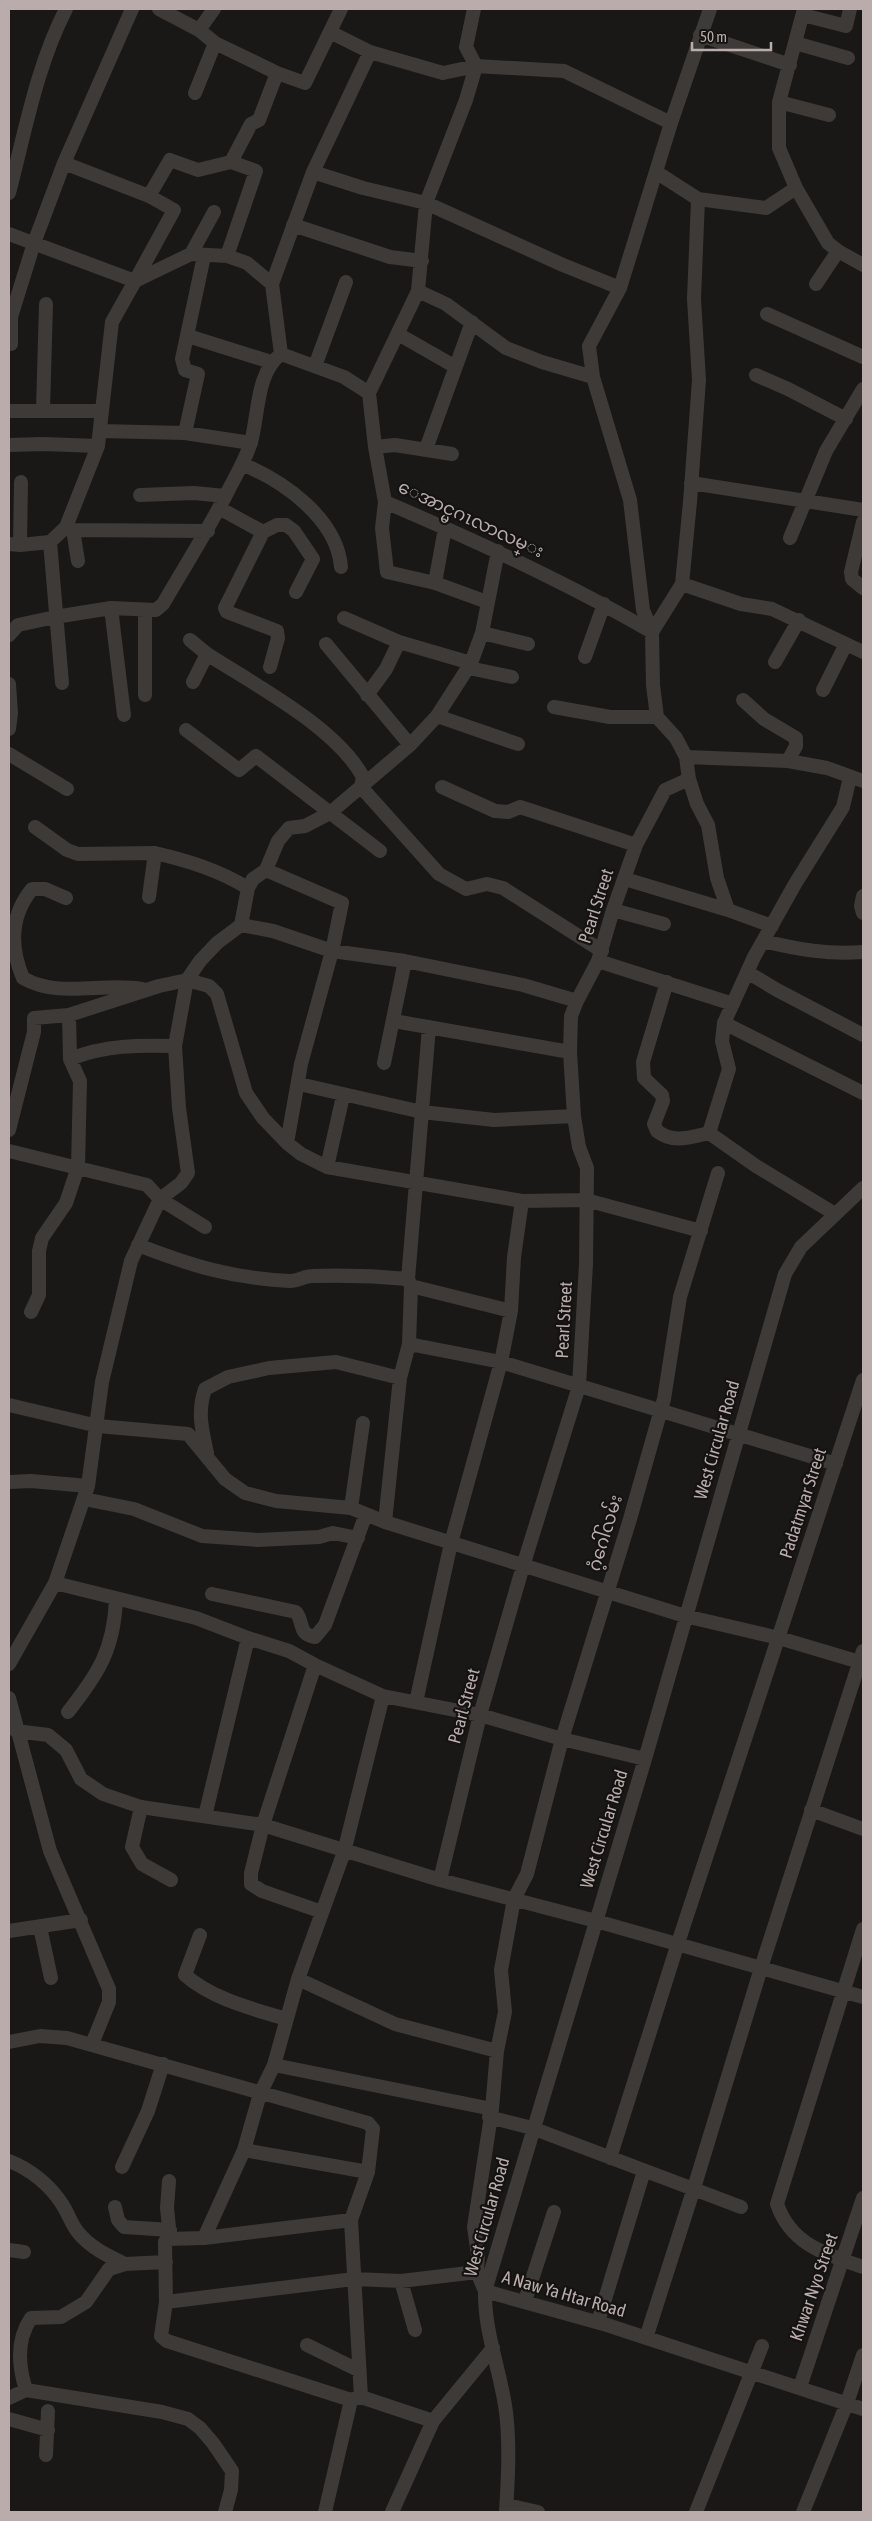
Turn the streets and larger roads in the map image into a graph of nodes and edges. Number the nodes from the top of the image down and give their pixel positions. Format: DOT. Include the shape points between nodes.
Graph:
graph roads {
  1 [pos="66,9"];
  2 [pos="132,9"];
  3 [pos="159,9"];
  4 [pos="214,9"];
  5 [pos="341,9"];
  6 [pos="474,9"];
  7 [pos="710,9"];
  8 [pos="850,9"];
  9 [pos="804,12"];
  10 [pos="199,30"];
  11 [pos="330,32"];
  12 [pos="700,35"];
  13 [pos="215,43"];
  14 [pos="795,43"];
  15 [pos="370,52"];
  16 [pos="848,58"];
  17 [pos="790,65"];
  18 [pos="476,66"];
  19 [pos="277,73"];
  20 [pos="194,93"];
  21 [pos="779,102"];
  22 [pos="829,115"];
  23 [pos="671,124"];
  24 [pos="231,162"];
  25 [pos="64,163"];
  26 [pos="313,172"];
  27 [pos="656,172"];
  28 [pos="796,188"];
  29 [pos="9,193"];
  30 [pos="149,196"];
  31 [pos="698,199"];
  32 [pos="426,203"];
  33 [pos="214,212"];
  34 [pos="293,225"];
  35 [pos="9,234"];
  36 [pos="34,243"];
  37 [pos="838,251"];
  38 [pos="198,255"];
  39 [pos="227,256"];
  40 [pos="422,261"];
  41 [pos="863,265"];
  42 [pos="134,282"];
  43 [pos="346,282"];
  44 [pos="272,284"];
  45 [pos="816,284"];
  46 [pos="620,288"];
  47 [pos="418,291"];
  48 [pos="46,304"];
  49 [pos="766,314"];
  50 [pos="472,322"];
  51 [pos="398,334"];
  52 [pos="188,336"];
  53 [pos="11,344"];
  54 [pos="863,357"];
  55 [pos="276,358"];
  56 [pos="315,366"];
  57 [pos="454,366"];
  58 [pos="756,375"];
  59 [pos="593,377"];
  60 [pos="863,390"];
  61 [pos="369,393"];
  62 [pos="9,410"];
  63 [pos="43,410"];
  64 [pos="101,411"];
  65 [pos="846,419"];
  66 [pos="100,431"];
  67 [pos="186,433"];
  68 [pos="251,442"];
  69 [pos="9,446"];
  70 [pos="98,446"];
  71 [pos="375,447"];
  72 [pos="426,449"];
  73 [pos="452,454"];
  74 [pos="242,464"];
  75 [pos="21,482"];
  76 [pos="692,483"];
  77 [pos="140,495"];
  78 [pos="222,502"];
  79 [pos="385,502"];
  80 [pos="803,502"];
  81 [pos="863,510"];
  82 [pos="863,522"];
  83 [pos="70,528"];
  84 [pos="445,528"];
  85 [pos="208,531"];
  86 [pos="263,532"];
  87 [pos="790,538"];
  88 [pos="50,542"];
  89 [pos="14,545"];
  90 [pos="498,551"];
  91 [pos="78,562"];
  92 [pos="341,567"];
  93 [pos="434,583"];
  94 [pos="682,584"];
  95 [pos="863,588"];
  96 [pos="296,592"];
  97 [pos="487,602"];
  98 [pos="604,604"];
  99 [pos="111,608"];
  100 [pos="145,610"];
  101 [pos="55,616"];
  102 [pos="344,618"];
  103 [pos="799,620"];
  104 [pos="652,632"];
  105 [pos="482,633"];
  106 [pos="9,635"];
  107 [pos="190,640"];
  108 [pos="399,642"];
  109 [pos="326,644"];
  110 [pos="528,644"];
  111 [pos="846,644"];
  112 [pos="863,652"];
  113 [pos="207,654"];
  114 [pos="586,657"];
  115 [pos="776,662"];
  116 [pos="470,665"];
  117 [pos="270,666"];
  118 [pos="512,677"];
  119 [pos="193,682"];
  120 [pos="62,683"];
  121 [pos="9,684"];
  122 [pos="822,690"];
  123 [pos="145,695"];
  124 [pos="367,695"];
  125 [pos="742,700"];
  126 [pos="554,707"];
  127 [pos="124,715"];
  128 [pos="437,716"];
  129 [pos="658,717"];
  130 [pos="9,729"];
  131 [pos="186,730"];
  132 [pos="518,744"];
  133 [pos="410,745"];
  134 [pos="9,754"];
  135 [pos="686,757"];
  136 [pos="788,761"];
  137 [pos="689,779"];
  138 [pos="856,779"];
  139 [pos="361,787"];
  140 [pos="442,787"];
  141 [pos="67,789"];
  142 [pos="330,812"];
  143 [pos="35,827"];
  144 [pos="636,845"];
  145 [pos="380,851"];
  146 [pos="155,853"];
  147 [pos="266,870"];
  148 [pos="625,879"];
  149 [pos="248,888"];
  150 [pos="863,896"];
  151 [pos="150,897"];
  152 [pos="66,898"];
  153 [pos="613,910"];
  154 [pos="728,910"];
  155 [pos="863,913"];
  156 [pos="664,924"];
  157 [pos="241,925"];
  158 [pos="772,926"];
  159 [pos="763,941"];
  160 [pos="332,951"];
  161 [pos="863,952"];
  162 [pos="600,956"];
  163 [pos="405,961"];
  164 [pos="747,972"];
  165 [pos="187,980"];
  166 [pos="667,982"];
  167 [pos="145,990"];
  168 [pos="577,1001"];
  169 [pos="734,1004"];
  170 [pos="70,1015"];
  171 [pos="394,1021"];
  172 [pos="724,1023"];
  173 [pos="429,1028"];
  174 [pos="863,1035"];
  175 [pos="175,1046"];
  176 [pos="570,1052"];
  177 [pos="70,1059"];
  178 [pos="384,1062"];
  179 [pos="299,1084"];
  180 [pos="863,1093"];
  181 [pos="344,1096"];
  182 [pos="422,1112"];
  183 [pos="574,1116"];
  184 [pos="9,1130"];
  185 [pos="709,1132"];
  186 [pos="287,1143"];
  187 [pos="9,1151"];
  188 [pos="78,1167"];
  189 [pos="327,1167"];
  190 [pos="718,1173"];
  191 [pos="414,1183"];
  192 [pos="863,1188"];
  193 [pos="160,1199"];
  194 [pos="586,1200"];
  195 [pos="522,1201"];
  196 [pos="835,1214"];
  197 [pos="204,1227"];
  198 [pos="701,1231"];
  199 [pos="138,1245"];
  200 [pos="409,1283"];
  201 [pos="512,1311"];
  202 [pos="31,1312"];
  203 [pos="409,1344"];
  204 [pos="501,1362"];
  205 [pos="400,1378"];
  206 [pos="863,1380"];
  207 [pos="579,1386"];
  208 [pos="9,1404"];
  209 [pos="661,1409"];
  210 [pos="363,1423"];
  211 [pos="98,1426"];
  212 [pos="739,1433"];
  213 [pos="207,1455"];
  214 [pos="836,1464"];
  215 [pos="9,1482"];
  216 [pos="88,1486"];
  217 [pos="84,1499"];
  218 [pos="350,1508"];
  219 [pos="366,1514"];
  220 [pos="385,1522"];
  221 [pos="358,1538"];
  222 [pos="451,1543"];
  223 [pos="523,1566"];
  224 [pos="55,1583"];
  225 [pos="606,1592"];
  226 [pos="212,1594"];
  227 [pos="116,1599"];
  228 [pos="685,1616"];
  229 [pos="248,1638"];
  230 [pos="779,1638"];
  231 [pos="862,1659"];
  232 [pos="9,1664"];
  233 [pos="315,1665"];
  234 [pos="382,1696"];
  235 [pos="9,1698"];
  236 [pos="416,1702"];
  237 [pos="68,1712"];
  238 [pos="480,1715"];
  239 [pos="16,1731"];
  240 [pos="562,1739"];
  241 [pos="645,1759"];
  242 [pos="141,1807"];
  243 [pos="811,1810"];
  244 [pos="205,1816"];
  245 [pos="263,1825"];
  246 [pos="863,1829"];
  247 [pos="344,1852"];
  248 [pos="170,1880"];
  249 [pos="440,1880"];
  250 [pos="514,1899"];
  251 [pos="322,1912"];
  252 [pos="81,1920"];
  253 [pos="596,1921"];
  254 [pos="40,1927"];
  255 [pos="863,1929"];
  256 [pos="9,1931"];
  257 [pos="200,1935"];
  258 [pos="678,1943"];
  259 [pos="761,1968"];
  260 [pos="51,1978"];
  261 [pos="298,1979"];
  262 [pos="844,1991"];
  263 [pos="863,1996"];
  264 [pos="286,2020"];
  265 [pos="9,2042"];
  266 [pos="92,2044"];
  267 [pos="497,2051"];
  268 [pos="163,2064"];
  269 [pos="274,2065"];
  270 [pos="260,2094"];
  271 [pos="491,2113"];
  272 [pos="532,2128"];
  273 [pos="244,2150"];
  274 [pos="610,2158"];
  275 [pos="9,2161"];
  276 [pos="122,2167"];
  277 [pos="368,2172"];
  278 [pos="644,2172"];
  279 [pos="169,2181"];
  280 [pos="694,2188"];
  281 [pos="863,2198"];
  282 [pos="741,2206"];
  283 [pos="115,2207"];
  284 [pos="554,2212"];
  285 [pos="351,2220"];
  286 [pos="170,2234"];
  287 [pos="204,2238"];
  288 [pos="9,2250"];
  289 [pos="24,2252"];
  290 [pos="843,2260"];
  291 [pos="166,2262"];
  292 [pos="125,2264"];
  293 [pos="863,2267"];
  294 [pos="477,2272"];
  295 [pos="354,2279"];
  296 [pos="402,2281"];
  297 [pos="485,2291"];
  298 [pos="524,2301"];
  299 [pos="166,2302"];
  300 [pos="598,2322"];
  301 [pos="415,2330"];
  302 [pos="646,2338"];
  303 [pos="307,2344"];
  304 [pos="762,2346"];
  305 [pos="493,2348"];
  306 [pos="863,2355"];
  307 [pos="358,2370"];
  308 [pos="751,2372"];
  309 [pos="800,2387"];
  310 [pos="26,2390"];
  311 [pos="9,2398"];
  312 [pos="356,2399"];
  313 [pos="847,2403"];
  314 [pos="863,2409"];
  315 [pos="48,2411"];
  316 [pos="9,2419"];
  317 [pos="433,2421"];
  318 [pos="48,2430"];
  319 [pos="46,2455"];
  320 [pos="506,2509"];
  321 [pos="225,2512"];
  322 [pos="325,2512"];
  323 [pos="392,2512"];
  324 [pos="538,2512"];
  325 [pos="696,2512"];
  326 [pos="803,2512"];
  1 -- 29 [label="street" via="38,84"];
  2 -- 25 [label="street"];
  3 -- 10 [label="street"];
  4 -- 10 [label="street"];
  5 -- 11 [label="street"];
  6 -- 18 [label="street" via="466,46"];
  7 -- 12 [label="street"];
  8 -- 9 [label="street" via="846,26"];
  9 -- 14 [label="street"];
  10 -- 13 [label="street"];
  11 -- 15 [label="street"];
  11 -- 19 [label="street" via="305,83"];
  12 -- 17 [label="street"];
  12 -- 23 [label="street"];
  13 -- 19 [label="street"];
  13 -- 20 [label="street"];
  14 -- 16 [label="street"];
  14 -- 17 [label="street"];
  15 -- 18 [label="street" via="442,72"];
  15 -- 26 [label="street"];
  17 -- 21 [label="street"];
  18 -- 23 [label="street" via="564,71"];
  18 -- 32 [label="street"];
  19 -- 24 [label="street" via="259,120 251,124"];
  21 -- 22 [label="street"];
  21 -- 28 [label="street" via="779,148"];
  23 -- 27 [label="street"];
  24 -- 30 [label="street" via="198,170 170,160"];
  24 -- 39 [label="street" via="256,171"];
  25 -- 30 [label="street"];
  25 -- 36 [label="street"];
  26 -- 32 [label="street"];
  26 -- 34 [label="street"];
  27 -- 31 [label="street"];
  27 -- 46 [label="street"];
  28 -- 31 [label="street" via="766,208"];
  28 -- 37 [label="street" via="828,243"];
  30 -- 42 [label="street" via="174,210"];
  31 -- 76 [label="street" via="694,299 699,380"];
  32 -- 40 [label="street"];
  32 -- 46 [label="street"];
  33 -- 38 [label="street"];
  34 -- 40 [label="street" via="390,257"];
  34 -- 44 [label="street"];
  35 -- 36 [label="street"];
  36 -- 42 [label="street"];
  36 -- 53 [label="street" via="11,317"];
  37 -- 41 [label="street"];
  37 -- 45 [label="street"];
  38 -- 39 [label="street"];
  38 -- 42 [label="street"];
  38 -- 52 [label="street"];
  39 -- 44 [label="street" via="247,263"];
  40 -- 47 [label="street"];
  42 -- 64 [label="street" via="112,322"];
  43 -- 56 [label="street"];
  44 -- 55 [label="street"];
  46 -- 59 [label="street" via="589,346"];
  47 -- 50 [label="street" via="446,304"];
  47 -- 51 [label="street"];
  48 -- 63 [label="street"];
  49 -- 54 [label="street"];
  50 -- 57 [label="street"];
  50 -- 59 [label="street" via="506,348"];
  51 -- 57 [label="street"];
  51 -- 61 [label="street"];
  52 -- 55 [label="street"];
  52 -- 67 [label="street" via="182,362 185,370 198,374"];
  55 -- 56 [label="street"];
  55 -- 68 [label="street" via="263,382"];
  56 -- 61 [label="street" via="344,377"];
  57 -- 72 [label="street"];
  58 -- 65 [label="street"];
  59 -- 104 [label="street" via="630,500 644,610"];
  60 -- 65 [label="street"];
  61 -- 71 [label="street, ေအာင္မဂၤလာလမ္း"];
  62 -- 63 [label="street"];
  63 -- 64 [label="street"];
  64 -- 66 [label="street"];
  65 -- 80 [label="street" via="826,451"];
  66 -- 67 [label="street"];
  66 -- 70 [label="street"];
  67 -- 68 [label="street"];
  68 -- 74 [label="street"];
  69 -- 70 [label="street"];
  70 -- 83 [label="street"];
  71 -- 72 [label="street"];
  71 -- 79 [label="street, ေအာင္မဂၤလာလမ္း"];
  72 -- 73 [label="street"];
  74 -- 78 [label="street"];
  74 -- 92 [label="street" via="266,474 309,508 333,537 340,553"];
  75 -- 89 [label="street"];
  76 -- 80 [label="street"];
  76 -- 94 [label="street"];
  77 -- 78 [label="street" via="194,493"];
  78 -- 85 [label="street"];
  78 -- 86 [label="street"];
  79 -- 84 [label="street, ေအာင္မဂၤလာလမ္း"];
  79 -- 93 [label="street" via="382,528 387,572"];
  80 -- 81 [label="street"];
  80 -- 87 [label="street"];
  82 -- 95 [label="street" via="851,572 852,579"];
  83 -- 85 [label="street"];
  83 -- 88 [label="street"];
  83 -- 91 [label="street"];
  84 -- 90 [label="street, ေအာင္မဂၤလာလမ္း"];
  84 -- 93 [label="street"];
  85 -- 100 [label="street" via="163,604 156,610"];
  86 -- 96 [label="street" via="278,525 286,526 311,553 313,559"];
  86 -- 117 [label="street" via="225,608 227,612 277,632"];
  88 -- 89 [label="street"];
  88 -- 101 [label="street"];
  90 -- 97 [label="street"];
  90 -- 98 [label="street, ေအာင္မဂၤလာလမ္း"];
  93 -- 97 [label="street"];
  94 -- 103 [label="street" via="741,604 772,609"];
  94 -- 104 [label="street"];
  97 -- 105 [label="street"];
  98 -- 104 [label="street, ေအာင္မဂၤလာလမ္း"];
  98 -- 114 [label="street"];
  99 -- 100 [label="street"];
  99 -- 101 [label="street"];
  99 -- 127 [label="street"];
  100 -- 123 [label="street"];
  101 -- 106 [label="street" via="18,625"];
  101 -- 120 [label="street"];
  102 -- 108 [label="street"];
  103 -- 111 [label="street"];
  103 -- 115 [label="street"];
  104 -- 129 [label="street" via="653,685"];
  105 -- 110 [label="street"];
  105 -- 116 [label="street"];
  107 -- 113 [label="street"];
  108 -- 116 [label="street"];
  108 -- 124 [label="street" via="386,669"];
  109 -- 124 [label="street"];
  111 -- 112 [label="street"];
  111 -- 122 [label="street"];
  113 -- 119 [label="street"];
  113 -- 139 [label="street" via="324,730 357,765 363,776"];
  116 -- 118 [label="street"];
  116 -- 128 [label="street"];
  121 -- 130 [label="street"];
  124 -- 133 [label="street"];
  125 -- 136 [label="street" via="764,720 796,738 796,746"];
  126 -- 129 [label="street" via="610,718"];
  128 -- 132 [label="street"];
  128 -- 133 [label="street"];
  129 -- 135 [label="street" via="676,738"];
  131 -- 142 [label="street" via="238,770 256,756"];
  133 -- 139 [label="street"];
  134 -- 141 [label="street"];
  135 -- 136 [label="street"];
  135 -- 137 [label="street"];
  136 -- 138 [label="street" via="827,768"];
  137 -- 144 [label="street, Pearl Street" via="665,790"];
  137 -- 154 [label="street" via="708,825 717,878"];
  138 -- 158 [label="street" via="843,808 794,884"];
  139 -- 142 [label="street"];
  139 -- 162 [label="street" via="412,846 446,879 466,889 487,884 503,888"];
  140 -- 144 [label="street" via="495,811 508,812 520,807"];
  142 -- 145 [label="street"];
  142 -- 147 [label="street" via="305,826 289,828 278,841"];
  143 -- 146 [label="street" via="78,854"];
  144 -- 148 [label="street, Pearl Street"];
  146 -- 149 [label="street" via="201,864"];
  146 -- 151 [label="street"];
  147 -- 149 [label="street" via="253,879"];
  147 -- 160 [label="street" via="342,903"];
  148 -- 153 [label="street, Pearl Street"];
  148 -- 154 [label="street"];
  149 -- 157 [label="street"];
  150 -- 155 [label="street"];
  152 -- 167 [label="street" via="45,888 32,889 25,898 14,922 14,946 23,978 38,987 98,989 127,986"];
  153 -- 156 [label="street"];
  153 -- 162 [label="street, Pearl Street"];
  154 -- 158 [label="street"];
  157 -- 160 [label="street" via="273,931"];
  157 -- 165 [label="street" via="217,943"];
  158 -- 159 [label="street"];
  159 -- 161 [label="street" via="840,954"];
  159 -- 164 [label="street"];
  160 -- 163 [label="street"];
  160 -- 179 [label="street"];
  162 -- 166 [label="street"];
  162 -- 168 [label="street, Pearl Street"];
  163 -- 168 [label="street" via="523,985"];
  163 -- 171 [label="street"];
  164 -- 169 [label="street"];
  164 -- 174 [label="street"];
  165 -- 167 [label="street"];
  165 -- 175 [label="street"];
  165 -- 186 [label="street" via="209,986 217,994 246,1093 263,1118"];
  166 -- 169 [label="street"];
  166 -- 185 [label="street" via="643,1062 644,1078 662,1095 663,1101 654,1124 657,1131 672,1139"];
  167 -- 170 [label="street"];
  168 -- 176 [label="street, Pearl Street" via="572,1016"];
  169 -- 172 [label="street"];
  170 -- 177 [label="street"];
  170 -- 184 [label="street" via="34,1018 34,1032"];
  171 -- 173 [label="street"];
  171 -- 178 [label="street"];
  172 -- 180 [label="street"];
  172 -- 185 [label="street" via="722,1041 730,1069"];
  173 -- 176 [label="street"];
  173 -- 182 [label="street"];
  175 -- 177 [label="street" via="115,1046"];
  175 -- 193 [label="street" via="188,1173 181,1183"];
  176 -- 183 [label="street, Pearl Street"];
  177 -- 188 [label="street" via="80,1081"];
  179 -- 181 [label="street"];
  179 -- 186 [label="street"];
  181 -- 182 [label="street"];
  181 -- 189 [label="street"];
  182 -- 183 [label="street" via="494,1120"];
  182 -- 191 [label="street"];
  183 -- 194 [label="street, Pearl Street" via="578,1147 587,1168"];
  185 -- 196 [label="street" via="756,1166"];
  186 -- 189 [label="street"];
  187 -- 188 [label="street"];
  188 -- 193 [label="street" via="147,1185"];
  188 -- 202 [label="street" via="66,1203 42,1238 39,1295"];
  189 -- 191 [label="street"];
  190 -- 198 [label="street, ဂံ့ဂေါ်လမ်း"];
  191 -- 195 [label="street"];
  191 -- 200 [label="street"];
  192 -- 196 [label="street, West Circular Road"];
  193 -- 197 [label="street"];
  193 -- 199 [label="street"];
  194 -- 195 [label="street"];
  194 -- 198 [label="street"];
  194 -- 207 [label="street, Pearl Street"];
  195 -- 201 [label="street" via="514,1257"];
  196 -- 212 [label="street, West Circular Road" via="801,1247 785,1274"];
  198 -- 209 [label="street, ဂံ့ဂေါ်လမ်း" via="680,1297"];
  199 -- 200 [label="street" via="190,1266 226,1274 293,1281 310,1276 376,1276"];
  199 -- 211 [label="street" via="102,1382"];
  200 -- 201 [label="street"];
  200 -- 203 [label="street"];
  201 -- 204 [label="street"];
  203 -- 204 [label="street"];
  203 -- 205 [label="street"];
  204 -- 207 [label="street"];
  204 -- 222 [label="street"];
  205 -- 213 [label="street" via="336,1362 269,1368 228,1378 205,1389 200,1403 199,1419"];
  205 -- 220 [label="street"];
  206 -- 214 [label="street, Padatmyar Street"];
  207 -- 209 [label="street"];
  207 -- 223 [label="street, Pearl Street"];
  208 -- 211 [label="street"];
  209 -- 212 [label="street"];
  209 -- 225 [label="street, ဂံ့ဂေါ်လမ်း"];
  210 -- 218 [label="street"];
  211 -- 213 [label="street" via="188,1434"];
  211 -- 216 [label="street"];
  212 -- 214 [label="street"];
  212 -- 228 [label="street, West Circular Road"];
  213 -- 218 [label="street" via="225,1479 245,1493 276,1501"];
  214 -- 230 [label="street, Padatmyar Street"];
  215 -- 216 [label="street"];
  216 -- 217 [label="street"];
  217 -- 221 [label="street" via="134,1509 202,1536 226,1540 319,1537 333,1533"];
  217 -- 224 [label="street"];
  218 -- 219 [label="street"];
  219 -- 220 [label="street"];
  219 -- 221 [label="street"];
  220 -- 222 [label="street"];
  221 -- 226 [label="street" via="325,1625 315,1637 302,1631 296,1612"];
  222 -- 223 [label="street"];
  222 -- 236 [label="street"];
  223 -- 225 [label="street"];
  223 -- 238 [label="street, Pearl Street"];
  224 -- 227 [label="street"];
  224 -- 232 [label="street"];
  225 -- 228 [label="street"];
  225 -- 240 [label="street, ဂံ့ဂေါ်လမ်း"];
  227 -- 229 [label="street" via="196,1618"];
  227 -- 237 [label="street" via="115,1628 106,1654"];
  228 -- 230 [label="street"];
  228 -- 241 [label="street, West Circular Road"];
  229 -- 233 [label="street" via="289,1651"];
  229 -- 244 [label="street"];
  230 -- 231 [label="street"];
  230 -- 258 [label="street, Padatmyar Street"];
  231 -- 243 [label="street"];
  233 -- 234 [label="street"];
  233 -- 245 [label="street"];
  234 -- 236 [label="street"];
  234 -- 247 [label="street"];
  235 -- 239 [label="street"];
  236 -- 238 [label="street"];
  238 -- 240 [label="street"];
  238 -- 249 [label="street, Pearl Street"];
  239 -- 242 [label="street" via="48,1734 66,1750 81,1779 103,1794"];
  239 -- 252 [label="street" via="50,1851"];
  240 -- 241 [label="street"];
  240 -- 250 [label="street, ဂံ့ဂေါ်လမ်း" via="526,1874"];
  241 -- 253 [label="street, West Circular Road"];
  242 -- 244 [label="street"];
  242 -- 248 [label="street" via="132,1847 142,1864"];
  243 -- 246 [label="street"];
  243 -- 259 [label="street"];
  244 -- 245 [label="street"];
  245 -- 247 [label="street"];
  245 -- 251 [label="street" via="251,1884"];
  247 -- 249 [label="street"];
  247 -- 251 [label="street"];
  249 -- 250 [label="street"];
  250 -- 253 [label="street"];
  250 -- 267 [label="street, ဂံ့ဂေါ်လမ်း" via="502,1961 505,2012"];
  251 -- 261 [label="street"];
  252 -- 254 [label="street"];
  252 -- 266 [label="street" via="110,1996"];
  253 -- 258 [label="street"];
  253 -- 272 [label="street, West Circular Road"];
  254 -- 256 [label="street"];
  254 -- 260 [label="street"];
  255 -- 262 [label="street"];
  257 -- 264 [label="street" via="185,1975 240,2004"];
  258 -- 259 [label="street"];
  258 -- 274 [label="street, Padatmyar Street"];
  259 -- 262 [label="street"];
  259 -- 280 [label="street"];
  261 -- 264 [label="street"];
  261 -- 267 [label="street" via="395,2024"];
  262 -- 263 [label="street"];
  262 -- 290 [label="street" via="777,2204 794,2235 803,2243"];
  264 -- 269 [label="street"];
  265 -- 266 [label="street" via="40,2036"];
  266 -- 268 [label="street"];
  267 -- 271 [label="street, A Naw Ya Htar Road"];
  268 -- 270 [label="street"];
  268 -- 276 [label="street" via="148,2111"];
  269 -- 270 [label="street"];
  269 -- 271 [label="street"];
  270 -- 273 [label="street"];
  270 -- 277 [label="street" via="368,2123 373,2129"];
  271 -- 272 [label="street"];
  271 -- 294 [label="street, A Naw Ya Htar Road" via="474,2227"];
  272 -- 274 [label="street"];
  272 -- 297 [label="street, West Circular Road"];
  273 -- 277 [label="street"];
  273 -- 287 [label="street"];
  274 -- 278 [label="street"];
  275 -- 292 [label="street" via="23,2166 46,2186 61,2203 78,2232 101,2252"];
  277 -- 285 [label="street"];
  278 -- 280 [label="street"];
  278 -- 300 [label="street"];
  279 -- 286 [label="street" via="167,2208"];
  280 -- 282 [label="street"];
  280 -- 302 [label="street"];
  281 -- 290 [label="street, Khwar Nyo Street"];
  283 -- 286 [label="street" via="118,2220 124,2227"];
  284 -- 298 [label="street"];
  285 -- 287 [label="street"];
  285 -- 295 [label="street"];
  286 -- 287 [label="street"];
  286 -- 291 [label="street" via="165,2242"];
  288 -- 289 [label="street"];
  290 -- 293 [label="street"];
  290 -- 309 [label="street, Khwar Nyo Street"];
  291 -- 292 [label="street"];
  291 -- 299 [label="street"];
  292 -- 310 [label="street" via="109,2269 86,2302 62,2317 31,2318 23,2330 19,2350"];
  294 -- 296 [label="street"];
  294 -- 297 [label="street, A Naw Ya Htar Road"];
  295 -- 296 [label="street"];
  295 -- 299 [label="street"];
  295 -- 307 [label="street"];
  296 -- 301 [label="street"];
  297 -- 298 [label="street, A Naw Ya Htar Road"];
  297 -- 305 [label="street, West Circular Road" via="485,2310"];
  298 -- 300 [label="street, A Naw Ya Htar Road"];
  299 -- 312 [label="street" via="161,2336 167,2341"];
  300 -- 302 [label="street, A Naw Ya Htar Road"];
  302 -- 308 [label="street, A Naw Ya Htar Road"];
  303 -- 307 [label="street"];
  304 -- 308 [label="street"];
  305 -- 317 [label="street"];
  305 -- 320 [label="street, West Circular Road" via="506,2412"];
  306 -- 313 [label="street"];
  307 -- 312 [label="street"];
  308 -- 309 [label="street, A Naw Ya Htar Road"];
  308 -- 325 [label="street"];
  309 -- 313 [label="street, A Naw Ya Htar Road"];
  310 -- 311 [label="street"];
  310 -- 321 [label="street" via="188,2419 213,2443 232,2471"];
  312 -- 317 [label="street"];
  312 -- 322 [label="street"];
  313 -- 314 [label="street, A Naw Ya Htar Road"];
  313 -- 326 [label="street"];
  315 -- 318 [label="street"];
  316 -- 318 [label="street"];
  317 -- 323 [label="street"];
  318 -- 319 [label="street"];
  320 -- 324 [label="street"];
}
